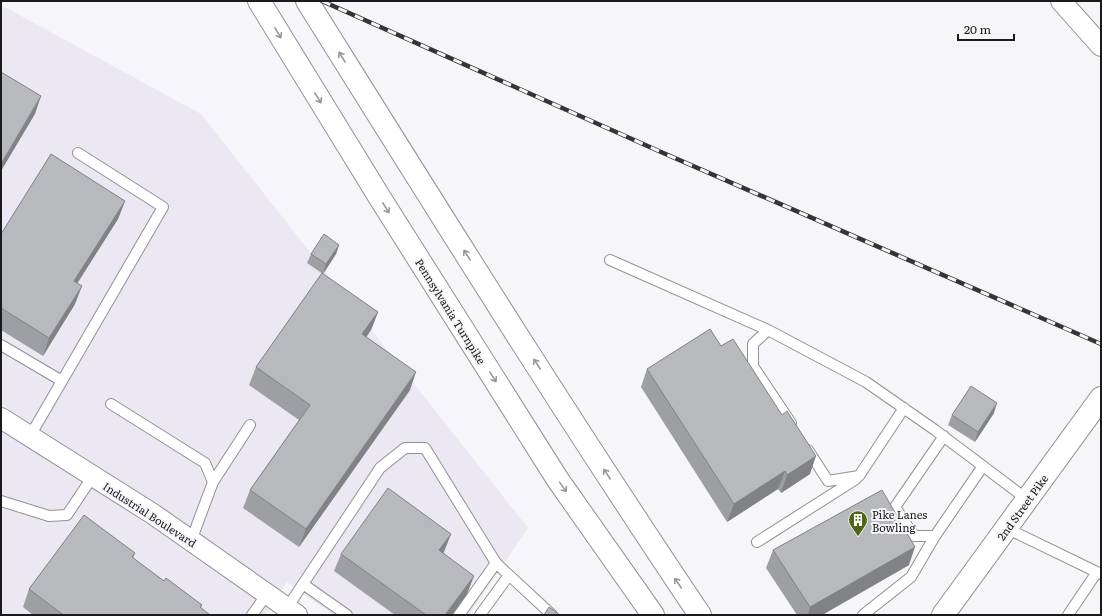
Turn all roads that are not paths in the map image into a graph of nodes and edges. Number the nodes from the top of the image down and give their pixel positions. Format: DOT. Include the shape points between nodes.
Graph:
graph roads {
  1 [pos="259,1"];
  2 [pos="307,1"];
  3 [pos="1061,1"];
  4 [pos="1101,46"];
  5 [pos="78,153"];
  6 [pos="610,260"];
  7 [pos="768,330"];
  8 [pos="1,345"];
  9 [pos="62,381"];
  10 [pos="111,404"];
  11 [pos="1097,404"];
  12 [pos="904,408"];
  13 [pos="1,418"];
  14 [pos="250,425"];
  15 [pos="795,430"];
  16 [pos="30,436"];
  17 [pos="944,436"];
  18 [pos="803,442"];
  19 [pos="983,466"];
  20 [pos="93,476"];
  21 [pos="859,476"];
  22 [pos="213,482"];
  23 [pos="1028,500"];
  24 [pos="1,501"];
  25 [pos="1006,528"];
  26 [pos="935,536"];
  27 [pos="191,540"];
  28 [pos="757,542"];
  29 [pos="496,563"];
  30 [pos="1099,573"];
  31 [pos="509,575"];
  32 [pos="303,584"];
  33 [pos="268,594"];
  34 [pos="292,611"];
  35 [pos="252,615"];
  36 [pos="347,615"];
  37 [pos="459,615"];
  38 [pos="480,615"];
  39 [pos="552,615"];
  40 [pos="653,615"];
  41 [pos="700,615"];
  42 [pos="863,615"];
  43 [pos="943,615"];
  44 [pos="1068,615"];
  1 -- 40 [label="main road, Pennsylvania Turnpike, one-way" via="558,480"];
  41 -- 2 [label="main road, one-way" via="637,521"];
  3 -- 4 [label="street"];
  5 -- 9 [label="lane" via="163,207"];
  6 -- 7 [label="lane"];
  7 -- 12 [label="lane" via="866,382"];
  7 -- 15 [label="lane" via="753,344 753,366"];
  8 -- 9 [label="lane"];
  9 -- 16 [label="lane"];
  10 -- 22 [label="lane" via="205,463"];
  11 -- 23 [label="main road, 2nd Street Pike"];
  12 -- 17 [label="lane"];
  12 -- 21 [label="lane"];
  13 -- 16 [label="street, Industrial Boulevard"];
  14 -- 22 [label="lane"];
  16 -- 20 [label="street, Industrial Boulevard"];
  17 -- 19 [label="lane"];
  17 -- 26 [label="lane" via="895,507 914,536"];
  18 -- 21 [label="lane" via="828,481"];
  19 -- 23 [label="lane"];
  19 -- 26 [label="lane"];
  20 -- 24 [label="lane" via="67,515 49,516"];
  20 -- 27 [label="street, Industrial Boulevard"];
  21 -- 28 [label="lane"];
  22 -- 27 [label="lane"];
  23 -- 25 [label="main road, 2nd Street Pike"];
  25 -- 30 [label="lane"];
  25 -- 43 [label="main road, 2nd Street Pike"];
  26 -- 42 [label="lane" via="911,577"];
  27 -- 33 [label="street, Industrial Boulevard"];
  29 -- 31 [label="lane"];
  29 -- 32 [label="lane" via="425,448 405,448 380,468"];
  29 -- 37 [label="lane"];
  30 -- 44 [label="lane"];
  31 -- 38 [label="lane"];
  31 -- 39 [label="lane"];
  32 -- 34 [label="lane"];
  32 -- 36 [label="lane"];
  33 -- 34 [label="street, Industrial Boulevard"];
  33 -- 35 [label="lane"];
}
